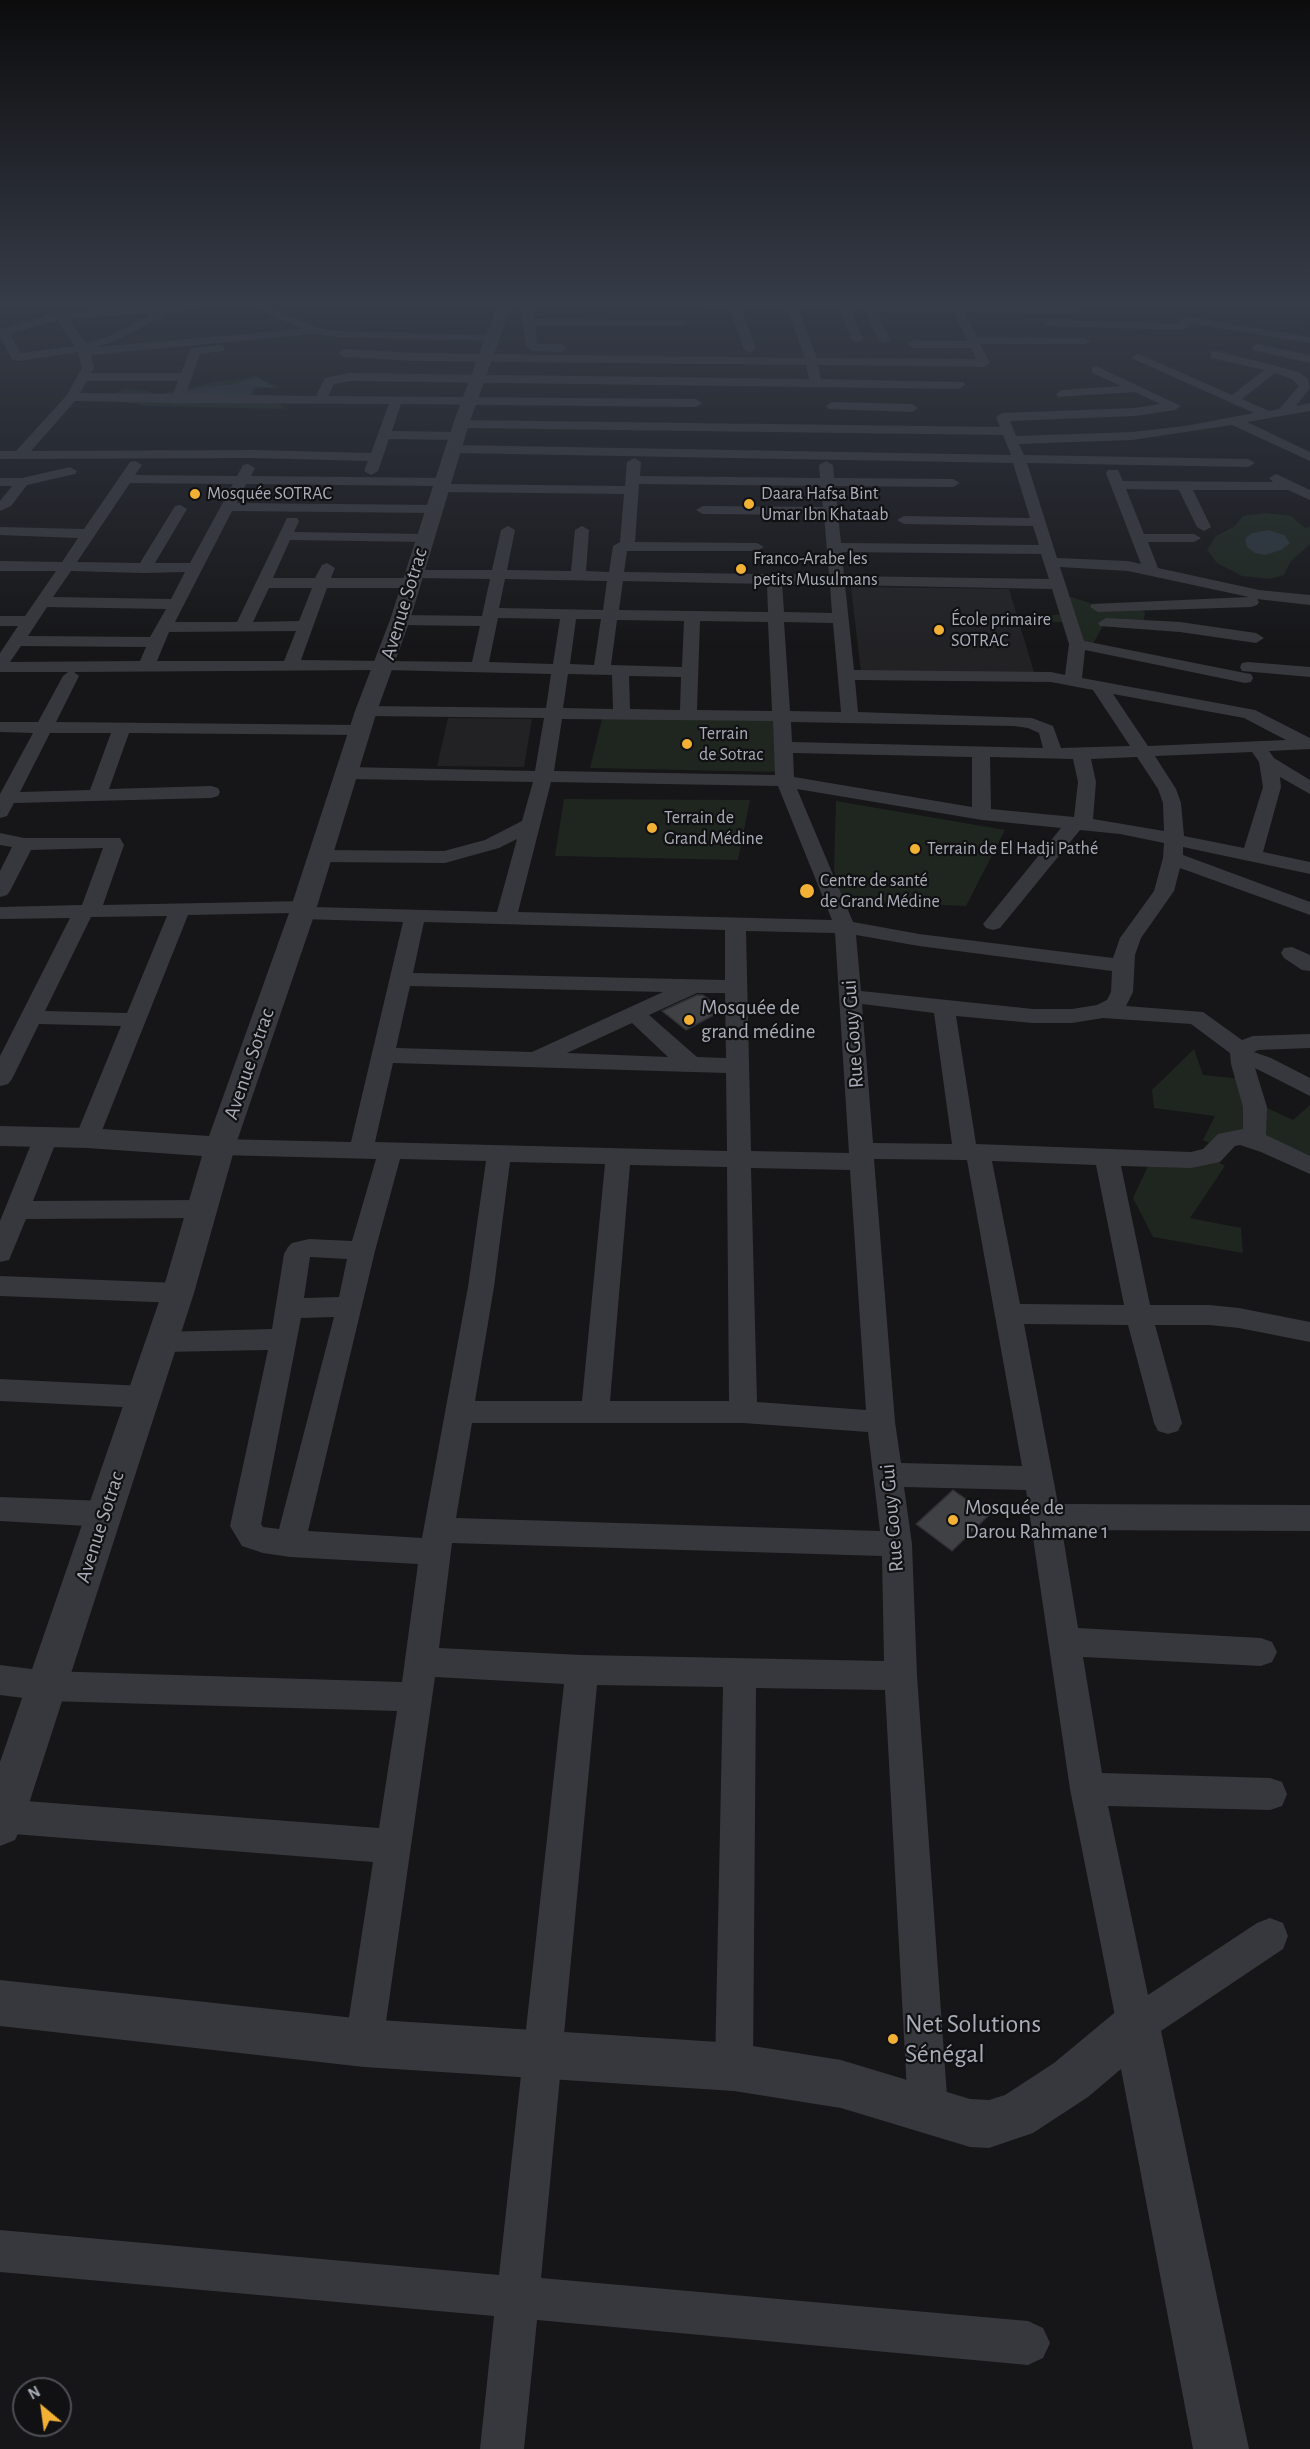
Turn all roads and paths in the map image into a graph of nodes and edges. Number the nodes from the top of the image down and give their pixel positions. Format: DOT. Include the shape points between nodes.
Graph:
graph roads {
  1 [pos="51,420"];
  2 [pos="389,420"];
  3 [pos="433,420"];
  4 [pos="434,420"];
  5 [pos="452,420"];
  6 [pos="455,420"];
  7 [pos="465,420"];
  8 [pos="491,420"];
  9 [pos="507,420"];
  10 [pos="539,420"];
  11 [pos="637,420"];
  12 [pos="875,420"];
  13 [pos="1003,420"];
  14 [pos="1208,420"];
  15 [pos="1237,420"];
  16 [pos="1234,421"];
  17 [pos="1216,424"];
  18 [pos="637,426"];
  19 [pos="822,429"];
  20 [pos="878,429"];
  21 [pos="1185,430"];
  22 [pos="460,434"];
  23 [pos="384,435"];
  24 [pos="1009,436"];
  25 [pos="1132,436"];
  26 [pos="155,438"];
  27 [pos="635,453"];
  28 [pos="254,454"];
  29 [pos="0,455"];
  30 [pos="79,455"];
  31 [pos="142,455"];
  32 [pos="19,456"];
  33 [pos="376,456"];
  34 [pos="825,456"];
  35 [pos="1310,457"];
  36 [pos="946,458"];
  37 [pos="1019,459"];
  38 [pos="1108,461"];
  39 [pos="1144,462"];
  40 [pos="1248,464"];
  41 [pos="111,471"];
  42 [pos="1298,474"];
  43 [pos="129,475"];
  44 [pos="630,479"];
  45 [pos="243,480"];
  46 [pos="295,481"];
  47 [pos="368,481"];
  48 [pos="704,481"];
  49 [pos="755,481"];
  50 [pos="0,482"];
  51 [pos="22,482"];
  52 [pos="828,482"];
  53 [pos="898,482"];
  54 [pos="952,483"];
  55 [pos="1118,485"];
  56 [pos="1184,486"];
  57 [pos="1310,496"];
  58 [pos="0,507"];
  59 [pos="229,507"];
  60 [pos="180,508"];
  61 [pos="290,508"];
  62 [pos="702,510"];
  63 [pos="756,510"];
  64 [pos="830,511"];
  65 [pos="904,520"];
  66 [pos="962,521"];
  67 [pos="1039,522"];
  68 [pos="508,530"];
  69 [pos="582,530"];
  70 [pos="0,531"];
  71 [pos="89,534"];
  72 [pos="286,536"];
  73 [pos="425,538"];
  74 [pos="1138,538"];
  75 [pos="627,546"];
  76 [pos="701,546"];
  77 [pos="834,547"];
  78 [pos="909,548"];
  79 [pos="1049,556"];
  80 [pos="0,566"];
  81 [pos="761,566"];
  82 [pos="66,567"];
  83 [pos="144,568"];
  84 [pos="196,568"];
  85 [pos="282,568"];
  86 [pos="1151,570"];
  87 [pos="500,574"];
  88 [pos="324,575"];
  89 [pos="413,575"];
  90 [pos="578,575"];
  91 [pos="616,576"];
  92 [pos="837,579"];
  93 [pos="264,583"];
  94 [pos="1058,584"];
  95 [pos="1258,598"];
  96 [pos="1310,600"];
  97 [pos="43,602"];
  98 [pos="176,604"];
  99 [pos="1098,607"];
  100 [pos="569,614"];
  101 [pos="610,615"];
  102 [pos="692,616"];
  103 [pos="491,617"];
  104 [pos="776,617"];
  105 [pos="840,618"];
  106 [pos="400,620"];
  107 [pos="0,621"];
  108 [pos="29,621"];
  109 [pos="1106,623"];
  110 [pos="243,626"];
  111 [pos="305,626"];
  112 [pos="165,627"];
  113 [pos="1256,638"];
  114 [pos="17,641"];
  115 [pos="156,642"];
  116 [pos="1077,644"];
  117 [pos="291,664"];
  118 [pos="147,665"];
  119 [pos="385,665"];
  120 [pos="0,666"];
  121 [pos="479,668"];
  122 [pos="561,669"];
  123 [pos="602,670"];
  124 [pos="620,670"];
  125 [pos="690,672"];
  126 [pos="1246,672"];
  127 [pos="1310,672"];
  128 [pos="846,675"];
  129 [pos="71,676"];
  130 [pos="1073,680"];
  131 [pos="1101,687"];
  132 [pos="554,713"];
  133 [pos="622,714"];
  134 [pos="1249,714"];
  135 [pos="688,715"];
  136 [pos="781,716"];
  137 [pos="850,717"];
  138 [pos="363,721"];
  139 [pos="0,727"];
  140 [pos="44,727"];
  141 [pos="122,728"];
  142 [pos="1309,744"];
  143 [pos="783,747"];
  144 [pos="981,753"];
  145 [pos="1144,753"];
  146 [pos="1054,754"];
  147 [pos="1081,754"];
  148 [pos="1263,755"];
  149 [pos="346,773"];
  150 [pos="544,775"];
  151 [pos="785,781"];
  152 [pos="1310,788"];
  153 [pos="211,792"];
  154 [pos="97,796"];
  155 [pos="4,805"];
  156 [pos="982,814"];
  157 [pos="1080,823"];
  158 [pos="531,824"];
  159 [pos="0,839"];
  160 [pos="24,844"];
  161 [pos="1174,848"];
  162 [pos="1252,855"];
  163 [pos="320,856"];
  164 [pos="1310,868"];
  165 [pos="0,891"];
  166 [pos="180,909"];
  167 [pos="1310,909"];
  168 [pos="88,910"];
  169 [pos="303,910"];
  170 [pos="0,913"];
  171 [pos="415,915"];
  172 [pos="506,917"];
  173 [pos="735,923"];
  174 [pos="993,924"];
  175 [pos="845,927"];
  176 [pos="1122,966"];
  177 [pos="401,979"];
  178 [pos="694,986"];
  179 [pos="736,987"];
  180 [pos="850,996"];
  181 [pos="945,1008"];
  182 [pos="1102,1011"];
  183 [pos="634,1013"];
  184 [pos="30,1017"];
  185 [pos="135,1020"];
  186 [pos="1310,1041"];
  187 [pos="1241,1053"];
  188 [pos="384,1055"];
  189 [pos="534,1059"];
  190 [pos="690,1064"];
  191 [pos="736,1066"];
  192 [pos="0,1079"];
  193 [pos="1310,1088"];
  194 [pos="0,1136"];
  195 [pos="46,1137"];
  196 [pos="87,1138"];
  197 [pos="1253,1138"];
  198 [pos="220,1147"];
  199 [pos="361,1151"];
  200 [pos="971,1152"];
  201 [pos="390,1153"];
  202 [pos="500,1155"];
  203 [pos="1107,1156"];
  204 [pos="862,1157"];
  205 [pos="618,1158"];
  206 [pos="738,1161"];
  207 [pos="1310,1166"];
  208 [pos="202,1209"];
  209 [pos="18,1210"];
  210 [pos="362,1251"];
  211 [pos="0,1253"];
  212 [pos="0,1286"];
  213 [pos="178,1293"];
  214 [pos="350,1307"];
  215 [pos="290,1308"];
  216 [pos="1008,1314"];
  217 [pos="1139,1314"];
  218 [pos="1310,1332"];
  219 [pos="284,1340"];
  220 [pos="162,1342"];
  221 [pos="0,1390"];
  222 [pos="143,1397"];
  223 [pos="595,1411"];
  224 [pos="460,1412"];
  225 [pos="743,1412"];
  226 [pos="882,1422"];
  227 [pos="1168,1423"];
  228 [pos="890,1475"];
  229 [pos="1039,1478"];
  230 [pos="0,1509"];
  231 [pos="105,1514"];
  232 [pos="1045,1517"];
  233 [pos="1310,1518"];
  234 [pos="437,1541"];
  235 [pos="290,1544"];
  236 [pos="897,1544"];
  237 [pos="1064,1642"];
  238 [pos="1260,1652"];
  239 [pos="421,1662"];
  240 [pos="582,1670"];
  241 [pos="740,1673"];
  242 [pos="901,1676"];
  243 [pos="0,1680"];
  244 [pos="47,1686"];
  245 [pos="415,1697"];
  246 [pos="1086,1789"];
  247 [pos="1270,1794"];
  248 [pos="1,1819"];
  249 [pos="394,1846"];
  250 [pos="1270,1936"];
  251 [pos="0,2003"];
  252 [pos="1136,2026"];
  253 [pos="364,2043"];
  254 [pos="542,2055"];
  255 [pos="734,2067"];
  256 [pos="928,2110"];
  257 [pos="0,2251"];
  258 [pos="517,2298"];
  259 [pos="1028,2343"];
  260 [pos="502,2449"];
  261 [pos="1221,2449"];
  1 -- 32 [label="street"];
  2 -- 23 [label="street"];
  3 -- 22 [label="street"];
  4 -- 22 [label="street"];
  5 -- 22 [label="street"];
  6 -- 22 [label="street"];
  7 -- 22 [label="street, Avenue Sotrac"];
  8 -- 22 [label="street"];
  9 -- 22 [label="street"];
  10 -- 22 [label="street"];
  11 -- 18 [label="street"];
  12 -- 20 [label="street"];
  13 -- 24 [label="street"];
  14 -- 17 [label="street"];
  15 -- 16 [label="street"];
  16 -- 17 [label="street"];
  16 -- 35 [label="street"];
  17 -- 21 [label="street"];
  18 -- 19 [label="street"];
  18 -- 22 [label="street"];
  18 -- 27 [label="street"];
  19 -- 20 [label="street"];
  19 -- 34 [label="street"];
  20 -- 24 [label="street"];
  21 -- 25 [label="street"];
  21 -- 40 [label="street"];
  22 -- 23 [label="street"];
  22 -- 27 [label="street"];
  22 -- 44 [label="street"];
  22 -- 47 [label="street"];
  22 -- 61 [label="street"];
  22 -- 73 [label="street, Avenue Sotrac"];
  23 -- 33 [label="street"];
  24 -- 25 [label="street"];
  24 -- 37 [label="street"];
  25 -- 39 [label="street"];
  26 -- 31 [label="street"];
  27 -- 34 [label="street"];
  27 -- 44 [label="street"];
  28 -- 31 [label="street"];
  28 -- 33 [label="street"];
  28 -- 45 [label="street"];
  29 -- 32 [label="street"];
  30 -- 31 [label="street"];
  30 -- 32 [label="street"];
  30 -- 51 [label="street" via="75,471"];
  31 -- 43 [label="street"];
  33 -- 47 [label="street"];
  34 -- 36 [label="street"];
  34 -- 52 [label="street"];
  36 -- 37 [label="street"];
  36 -- 54 [label="street"];
  37 -- 38 [label="street"];
  37 -- 67 [label="street"];
  38 -- 39 [label="street"];
  38 -- 55 [label="street"];
  39 -- 40 [label="street"];
  40 -- 42 [label="street" via="1271,476"];
  41 -- 43 [label="street"];
  42 -- 56 [label="street" via="1254,491"];
  42 -- 57 [label="street"];
  43 -- 45 [label="street"];
  43 -- 71 [label="street"];
  44 -- 48 [label="street"];
  44 -- 75 [label="street"];
  45 -- 46 [label="street"];
  45 -- 59 [label="street"];
  46 -- 47 [label="street"];
  46 -- 61 [label="street"];
  48 -- 49 [label="street"];
  48 -- 62 [label="street"];
  49 -- 52 [label="street"];
  49 -- 63 [label="street, Rue Gouy Gui"];
  50 -- 51 [label="street"];
  51 -- 58 [label="street"];
  52 -- 53 [label="street"];
  52 -- 64 [label="street"];
  53 -- 54 [label="street"];
  53 -- 65 [label="street"];
  54 -- 66 [label="street"];
  55 -- 56 [label="street"];
  55 -- 74 [label="street"];
  56 -- 74 [label="street" via="1199,532"];
  59 -- 61 [label="street"];
  59 -- 84 [label="street"];
  60 -- 83 [label="street"];
  61 -- 72 [label="street"];
  62 -- 63 [label="street"];
  62 -- 76 [label="street"];
  63 -- 64 [label="street"];
  63 -- 81 [label="street, Rue Gouy Gui"];
  64 -- 77 [label="street"];
  65 -- 66 [label="street"];
  65 -- 78 [label="street"];
  66 -- 67 [label="street"];
  67 -- 79 [label="street"];
  68 -- 87 [label="street"];
  69 -- 90 [label="street"];
  70 -- 71 [label="street"];
  71 -- 82 [label="street"];
  72 -- 73 [label="street"];
  72 -- 85 [label="street"];
  73 -- 89 [label="street, Avenue Sotrac"];
  74 -- 86 [label="street"];
  75 -- 76 [label="street"];
  75 -- 91 [label="street" via="620,546"];
  76 -- 81 [label="street"];
  77 -- 78 [label="street"];
  77 -- 92 [label="street"];
  78 -- 79 [label="street"];
  79 -- 86 [label="street"];
  79 -- 94 [label="street"];
  80 -- 82 [label="street"];
  81 -- 91 [label="street"];
  81 -- 92 [label="street"];
  81 -- 104 [label="street, Rue Gouy Gui"];
  82 -- 83 [label="street"];
  82 -- 97 [label="street"];
  83 -- 84 [label="street"];
  84 -- 98 [label="street"];
  85 -- 88 [label="street"];
  85 -- 93 [label="street"];
  86 -- 95 [label="street"];
  87 -- 89 [label="street"];
  87 -- 90 [label="street"];
  87 -- 103 [label="street"];
  88 -- 89 [label="street"];
  88 -- 93 [label="street"];
  88 -- 111 [label="street"];
  89 -- 106 [label="street, Avenue Sotrac"];
  90 -- 91 [label="street"];
  91 -- 101 [label="street"];
  92 -- 94 [label="street"];
  92 -- 105 [label="street"];
  93 -- 110 [label="street"];
  94 -- 116 [label="street"];
  95 -- 96 [label="street"];
  95 -- 99 [label="street"];
  95 -- 113 [label="street"];
  97 -- 98 [label="street"];
  97 -- 108 [label="street"];
  98 -- 112 [label="street"];
  100 -- 101 [label="street"];
  100 -- 103 [label="street"];
  100 -- 122 [label="street"];
  101 -- 102 [label="street"];
  101 -- 123 [label="street"];
  102 -- 104 [label="street"];
  102 -- 125 [label="street"];
  103 -- 106 [label="street"];
  103 -- 121 [label="street"];
  104 -- 105 [label="street"];
  104 -- 136 [label="street, Rue Gouy Gui"];
  105 -- 128 [label="street"];
  106 -- 119 [label="street, Avenue Sotrac"];
  107 -- 108 [label="street"];
  108 -- 114 [label="street"];
  109 -- 113 [label="street" via="1180,627"];
  110 -- 111 [label="street"];
  110 -- 112 [label="street"];
  111 -- 117 [label="street"];
  112 -- 115 [label="street"];
  113 -- 126 [label="street"];
  114 -- 115 [label="street"];
  114 -- 120 [label="street"];
  115 -- 118 [label="street"];
  116 -- 126 [label="street"];
  116 -- 130 [label="street"];
  117 -- 118 [label="street"];
  117 -- 119 [label="street"];
  118 -- 120 [label="street"];
  119 -- 121 [label="street"];
  119 -- 138 [label="street, Avenue Sotrac"];
  121 -- 122 [label="street"];
  122 -- 123 [label="street"];
  122 -- 132 [label="street"];
  123 -- 124 [label="street"];
  124 -- 125 [label="street"];
  124 -- 133 [label="street"];
  125 -- 135 [label="street"];
  126 -- 127 [label="street"];
  126 -- 134 [label="street"];
  128 -- 130 [label="street" via="1038,676"];
  128 -- 137 [label="street"];
  129 -- 140 [label="street"];
  130 -- 131 [label="street"];
  131 -- 134 [label="street"];
  131 -- 145 [label="street"];
  132 -- 133 [label="street"];
  132 -- 138 [label="street"];
  132 -- 150 [label="street"];
  133 -- 135 [label="street"];
  134 -- 142 [label="street"];
  135 -- 136 [label="street"];
  136 -- 137 [label="street"];
  136 -- 143 [label="street, Rue Gouy Gui"];
  137 -- 146 [label="street" via="1032,723 1047,730"];
  138 -- 141 [label="street"];
  138 -- 149 [label="street, Avenue Sotrac"];
  139 -- 140 [label="street"];
  140 -- 141 [label="street"];
  140 -- 155 [label="street"];
  141 -- 154 [label="street"];
  142 -- 148 [label="street"];
  143 -- 144 [label="street"];
  143 -- 151 [label="street, Rue Gouy Gui"];
  144 -- 146 [label="street"];
  144 -- 156 [label="street"];
  145 -- 147 [label="street"];
  145 -- 148 [label="street"];
  145 -- 161 [label="street" via="1172,803"];
  146 -- 147 [label="street"];
  147 -- 157 [label="street" via="1087,782"];
  148 -- 152 [label="street"];
  148 -- 162 [label="street" via="1272,787"];
  149 -- 150 [label="street"];
  149 -- 163 [label="street, Avenue Sotrac"];
  150 -- 151 [label="street"];
  150 -- 158 [label="street"];
  151 -- 156 [label="street"];
  151 -- 175 [label="street, Rue Gouy Gui"];
  153 -- 154 [label="street"];
  154 -- 155 [label="street"];
  156 -- 157 [label="street"];
  157 -- 161 [label="street"];
  157 -- 174 [label="street"];
  158 -- 163 [label="street" via="492,844 445,856"];
  158 -- 172 [label="street"];
  159 -- 160 [label="street"];
  160 -- 165 [label="street"];
  160 -- 168 [label="street" via="113,842"];
  161 -- 162 [label="street"];
  161 -- 167 [label="street"];
  161 -- 176 [label="street" via="1164,891 1131,938"];
  162 -- 164 [label="street"];
  163 -- 169 [label="street, Avenue Sotrac"];
  166 -- 168 [label="street"];
  166 -- 169 [label="street"];
  166 -- 185 [label="street"];
  168 -- 170 [label="street"];
  168 -- 184 [label="street"];
  169 -- 171 [label="street"];
  169 -- 198 [label="street, Avenue Sotrac"];
  171 -- 172 [label="street"];
  171 -- 177 [label="street"];
  172 -- 173 [label="street"];
  173 -- 175 [label="street"];
  173 -- 179 [label="street"];
  175 -- 176 [label="street"];
  175 -- 180 [label="street, Rue Gouy Gui"];
  176 -- 182 [label="street" via="1122,992 1116,1004"];
  177 -- 178 [label="street"];
  177 -- 188 [label="street"];
  178 -- 179 [label="street"];
  178 -- 183 [label="street"];
  179 -- 191 [label="street"];
  180 -- 181 [label="street"];
  180 -- 204 [label="street, Rue Gouy Gui"];
  181 -- 182 [label="street" via="1033,1016"];
  181 -- 200 [label="street"];
  182 -- 187 [label="street" via="1195,1017"];
  183 -- 189 [label="street"];
  183 -- 190 [label="street"];
  184 -- 185 [label="street"];
  184 -- 192 [label="street"];
  185 -- 196 [label="street"];
  186 -- 187 [label="street" via="1253,1043"];
  187 -- 193 [label="street"];
  187 -- 197 [label="street" via="1255,1107"];
  188 -- 189 [label="street"];
  188 -- 199 [label="street"];
  189 -- 190 [label="street"];
  190 -- 191 [label="street"];
  191 -- 206 [label="street"];
  194 -- 195 [label="street"];
  195 -- 196 [label="street"];
  195 -- 209 [label="street"];
  196 -- 198 [label="street"];
  197 -- 203 [label="street" via="1232,1137 1203,1159"];
  197 -- 207 [label="street"];
  198 -- 199 [label="street"];
  198 -- 208 [label="street, Avenue Sotrac"];
  199 -- 201 [label="street"];
  200 -- 203 [label="street"];
  200 -- 204 [label="street"];
  200 -- 216 [label="street"];
  201 -- 202 [label="street"];
  201 -- 210 [label="street"];
  202 -- 205 [label="street"];
  202 -- 224 [label="street"];
  203 -- 217 [label="street"];
  204 -- 206 [label="street"];
  204 -- 226 [label="street, Rue Gouy Gui"];
  205 -- 206 [label="street"];
  205 -- 223 [label="street"];
  206 -- 225 [label="street"];
  208 -- 209 [label="street"];
  208 -- 213 [label="street, Avenue Sotrac"];
  209 -- 211 [label="street"];
  210 -- 214 [label="street"];
  210 -- 215 [label="street" via="301,1250 296,1259"];
  212 -- 213 [label="street"];
  213 -- 220 [label="street, Avenue Sotrac"];
  214 -- 215 [label="street"];
  214 -- 235 [label="street"];
  215 -- 219 [label="street"];
  216 -- 217 [label="street"];
  216 -- 229 [label="street"];
  217 -- 218 [label="street" via="1229,1317"];
  217 -- 227 [label="street"];
  219 -- 220 [label="street"];
  219 -- 235 [label="street" via="245,1526 253,1537"];
  220 -- 222 [label="street, Avenue Sotrac"];
  221 -- 222 [label="street"];
  222 -- 231 [label="street, Avenue Sotrac"];
  223 -- 224 [label="street"];
  223 -- 225 [label="street"];
  224 -- 234 [label="street"];
  225 -- 226 [label="street"];
  226 -- 228 [label="street, Rue Gouy Gui"];
  228 -- 229 [label="street"];
  228 -- 236 [label="street, Rue Gouy Gui"];
  229 -- 232 [label="street"];
  230 -- 231 [label="street"];
  231 -- 244 [label="street, Avenue Sotrac"];
  232 -- 233 [label="street"];
  232 -- 237 [label="street"];
  234 -- 235 [label="street"];
  234 -- 236 [label="street"];
  234 -- 239 [label="street"];
  236 -- 242 [label="street, Rue Gouy Gui"];
  237 -- 238 [label="street"];
  237 -- 246 [label="street"];
  239 -- 240 [label="street"];
  239 -- 245 [label="street"];
  240 -- 241 [label="street"];
  240 -- 254 [label="street"];
  241 -- 242 [label="street"];
  241 -- 255 [label="street"];
  242 -- 256 [label="street, Rue Gouy Gui"];
  243 -- 244 [label="street"];
  244 -- 245 [label="street"];
  244 -- 248 [label="street, Avenue Sotrac"];
  245 -- 249 [label="street"];
  246 -- 247 [label="street"];
  246 -- 252 [label="street"];
  248 -- 249 [label="street"];
  249 -- 253 [label="street"];
  250 -- 252 [label="street"];
  251 -- 253 [label="street"];
  252 -- 256 [label="street" via="1071,2080 1017,2116 989,2124 970,2123"];
  252 -- 261 [label="street"];
  253 -- 254 [label="street"];
  254 -- 255 [label="street"];
  254 -- 258 [label="street"];
  255 -- 256 [label="street" via="841,2085"];
  257 -- 258 [label="street"];
  258 -- 259 [label="street"];
  258 -- 260 [label="street"];
}
